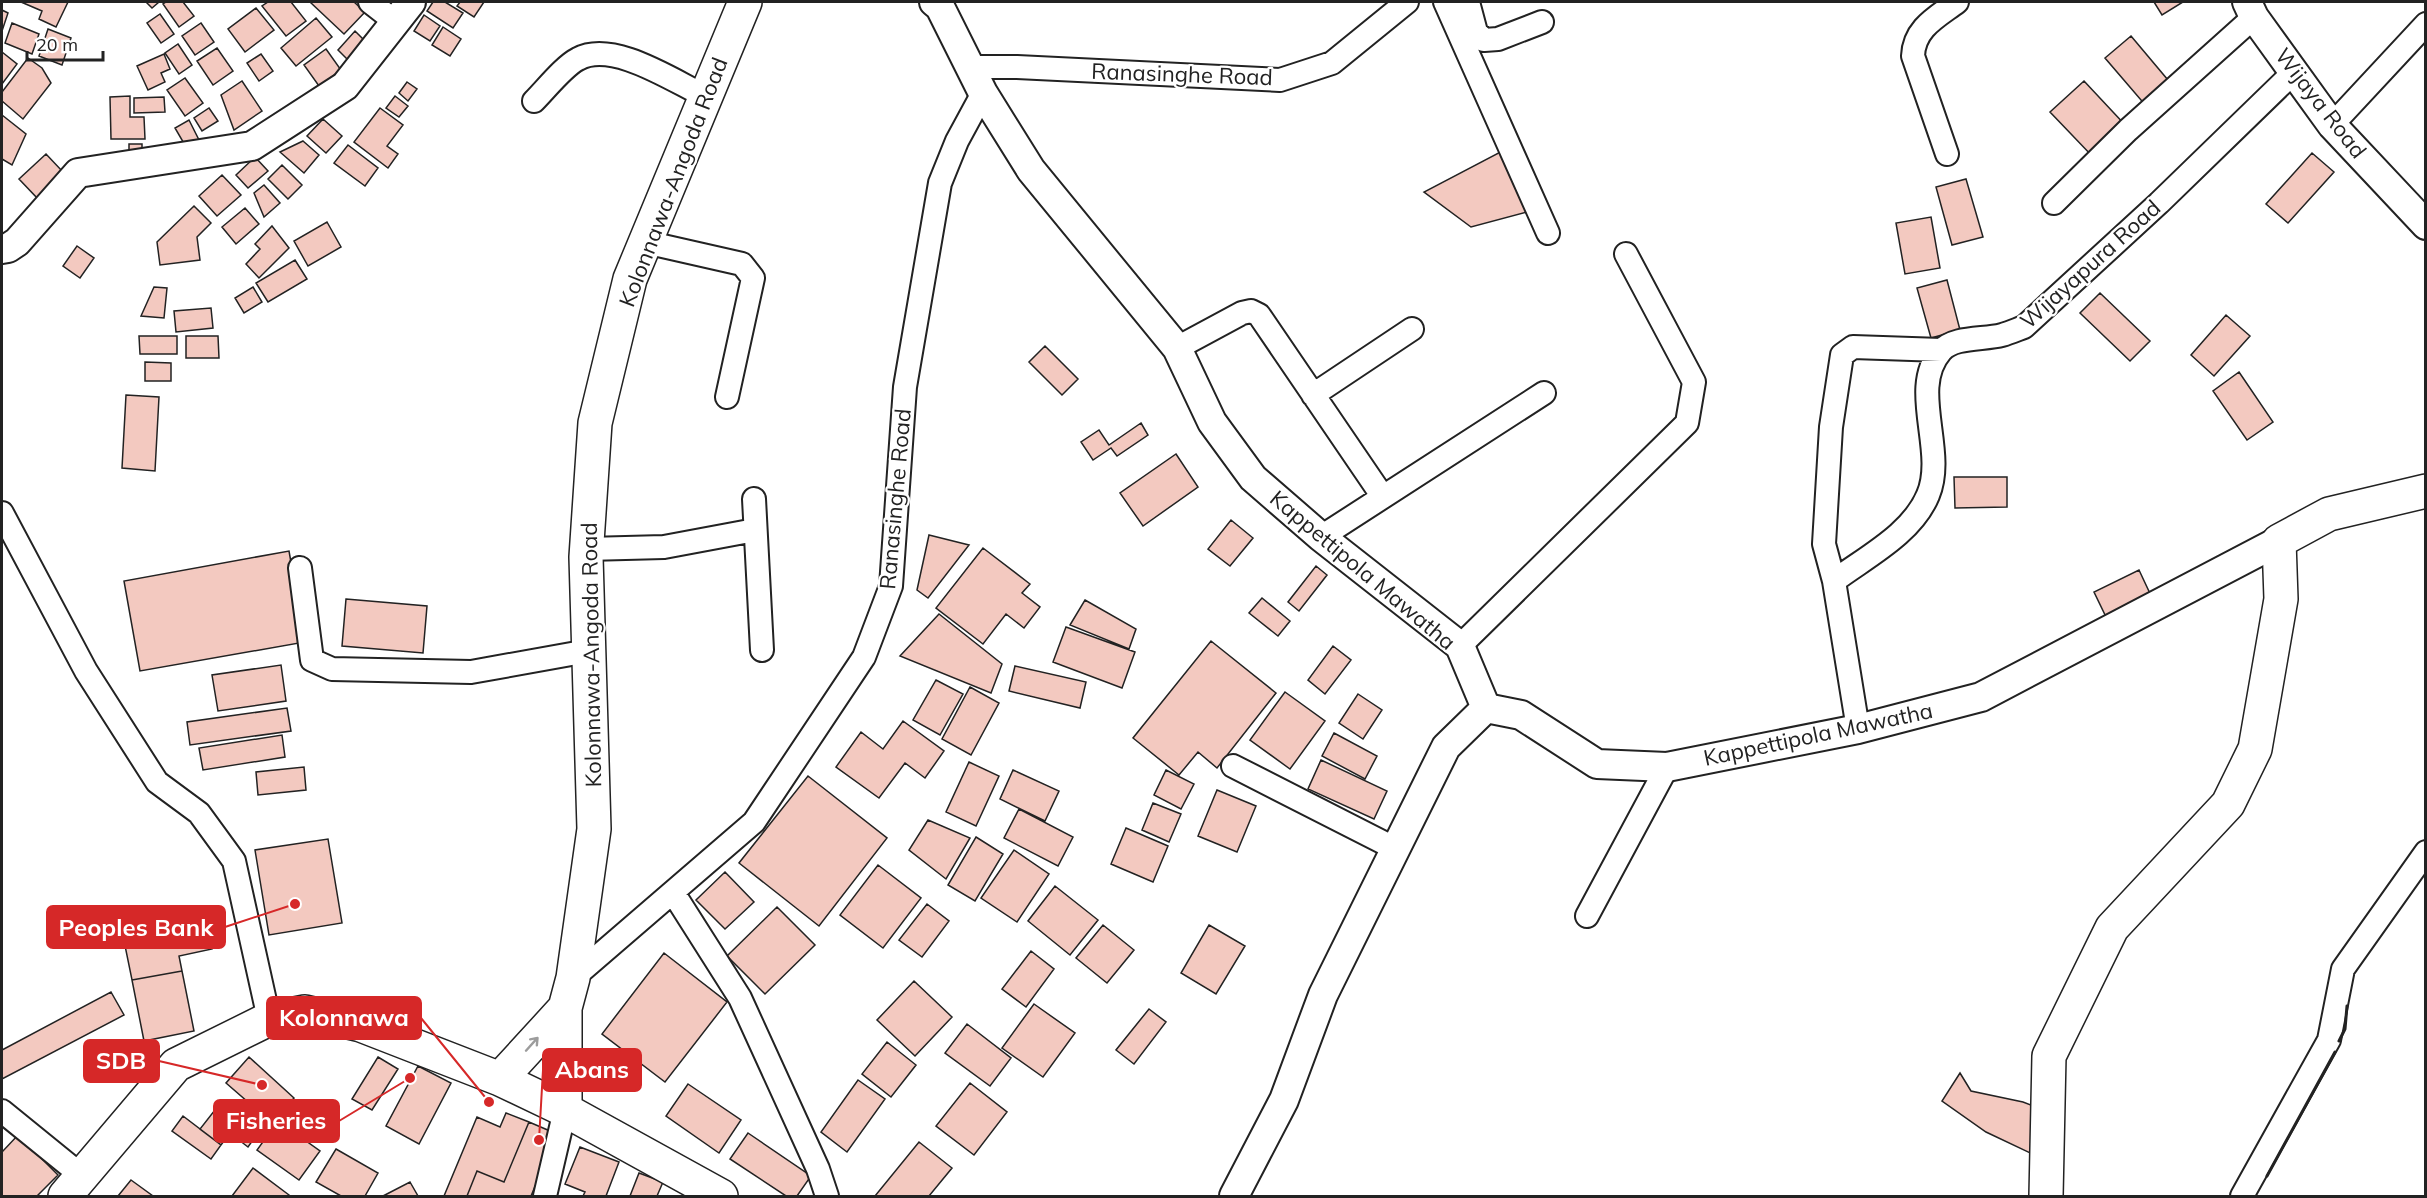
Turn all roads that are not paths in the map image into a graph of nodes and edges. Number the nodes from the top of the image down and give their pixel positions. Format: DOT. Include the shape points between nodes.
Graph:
graph roads {
  1 [pos="370,2"];
  2 [pos="745,2"];
  3 [pos="934,2"];
  4 [pos="1407,2"];
  5 [pos="1445,2"];
  6 [pos="1468,2"];
  7 [pos="1957,2"];
  8 [pos="2251,9"];
  9 [pos="404,12"];
  10 [pos="1542,22"];
  11 [pos="2426,24"];
  12 [pos="969,67"];
  13 [pos="2295,71"];
  14 [pos="983,93"];
  15 [pos="705,96"];
  16 [pos="534,101"];
  17 [pos="2332,125"];
  18 [pos="1947,154"];
  19 [pos="2054,203"];
  20 [pos="2426,225"];
  21 [pos="1548,233"];
  22 [pos="645,242"];
  23 [pos="2,249"];
  24 [pos="1626,254"];
  25 [pos="1412,329"];
  26 [pos="1177,348"];
  27 [pos="1941,350"];
  28 [pos="1544,393"];
  29 [pos="1313,395"];
  30 [pos="727,397"];
  31 [pos="2426,491"];
  32 [pos="1383,497"];
  33 [pos="754,499"];
  34 [pos="2,513"];
  35 [pos="756,530"];
  36 [pos="1321,537"];
  37 [pos="2279,541"];
  38 [pos="586,549"];
  39 [pos="300,568"];
  40 [pos="1834,581"];
  41 [pos="1460,646"];
  42 [pos="762,650"];
  43 [pos="588,651"];
  44 [pos="1485,708"];
  45 [pos="1858,729"];
  46 [pos="1233,766"];
  47 [pos="1667,766"];
  48 [pos="1394,848"];
  49 [pos="2426,852"];
  50 [pos="674,894"];
  51 [pos="1587,916"];
  52 [pos="569,993"];
  53 [pos="269,1019"];
  54 [pos="500,1079"];
  55 [pos="565,1110"];
  56 [pos="2,1111"];
  57 [pos="74,1186"];
  58 [pos="544,1197"];
  59 [pos="721,1197"];
  60 [pos="827,1197"];
  61 [pos="1234,1197"];
  62 [pos="2046,1197"];
  63 [pos="2242,1197"];
  1 -- 9 [label="street"];
  2 -- 15 [label="main road, Kolonnawa-Angoda Road"];
  3 -- 12 [label="street, Kappettipola Mawatha"];
  4 -- 12 [label="street, Ranasinghe Road" via="1332,63 1280,80"];
  5 -- 21 [label="street"];
  6 -- 10 [label="street" via="1476,32 1484,40 1498,39"];
  7 -- 18 [label="street" via="1922,29 1914,43 1913,56"];
  8 -- 13 [label="street, Wijaya Road"];
  8 -- 19 [label="street"];
  9 -- 23 [label="street" via="345,86 252,146 78,173 17,242"];
  11 -- 17 [label="street"];
  12 -- 14 [label="street, Kappettipola Mawatha"];
  13 -- 17 [label="street, Wijaya Road"];
  13 -- 27 [label="street, Wijayapura Road" via="2024,327 2001,336 1965,340"];
  14 -- 26 [label="street, Kappettipola Mawatha" via="1030,170"];
  14 -- 50 [label="street, Ranasinghe Road" via="940,183 905,387 891,586 864,657 754,822"];
  15 -- 16 [label="street" via="628,58 597,53 578,59"];
  15 -- 22 [label="main road, Kolonnawa-Angoda Road"];
  17 -- 20 [label="street, Wijaya Road"];
  22 -- 30 [label="street" via="742,264 753,278"];
  22 -- 38 [label="main road, Kolonnawa-Angoda Road" via="630,279 595,423"];
  24 -- 41 [label="street" via="1694,382 1687,423"];
  25 -- 29 [label="street"];
  26 -- 29 [label="street" via="1251,311 1259,315"];
  26 -- 36 [label="street, Kappettipola Mawatha" via="1212,422 1253,478"];
  27 -- 40 [label="street" via="1926,393 1935,453 1928,495 1906,528"];
  27 -- 40 [label="street" via="1853,347 1842,355 1831,427 1824,544"];
  28 -- 32 [label="street"];
  29 -- 32 [label="street"];
  31 -- 37 [label="main road" via="2330,514"];
  32 -- 36 [label="street"];
  33 -- 35 [label="street"];
  34 -- 53 [label="street" via="86,671 158,782 199,813 234,861"];
  35 -- 38 [label="street" via="664,547"];
  35 -- 42 [label="street"];
  36 -- 41 [label="street, Kappettipola Mawatha"];
  37 -- 45 [label="street, Kappettipola Mawatha" via="1981,697"];
  37 -- 62 [label="main road" via="2281,599 2255,749 2228,804 2112,928 2049,1056"];
  38 -- 43 [label="main road, Kolonnawa-Angoda Road"];
  39 -- 43 [label="street" via="312,660 332,669 471,672"];
  40 -- 45 [label="street"];
  41 -- 44 [label="street, Kappettipola Mawatha"];
  43 -- 52 [label="main road, Kolonnawa-Angoda Road" via="594,829"];
  44 -- 47 [label="street, Kappettipola Mawatha" via="1521,715 1597,764"];
  44 -- 48 [label="street" via="1446,747"];
  45 -- 47 [label="street, Kappettipola Mawatha"];
  46 -- 48 [label="street"];
  47 -- 51 [label="street"];
  48 -- 61 [label="street" via="1323,995 1284,1100"];
  49 -- 63 [label="street" via="2343,969 2329,1040"];
  50 -- 52 [label="street, Ranasinghe Road"];
  50 -- 60 [label="street" via="740,999 818,1169"];
  54 -- 52 [label="main road, one-way"];
  52 -- 55 [label="main road, Kolonnawa-Angoda Road"];
  53 -- 54 [label="main road" via="305,1012 361,1025"];
  53 -- 57 [label="main road" via="176,1065"];
  54 -- 55 [label="main road"];
  55 -- 58 [label="street"];
  55 -- 59 [label="main road"];
  56 -- 57 [label="street"];
}
